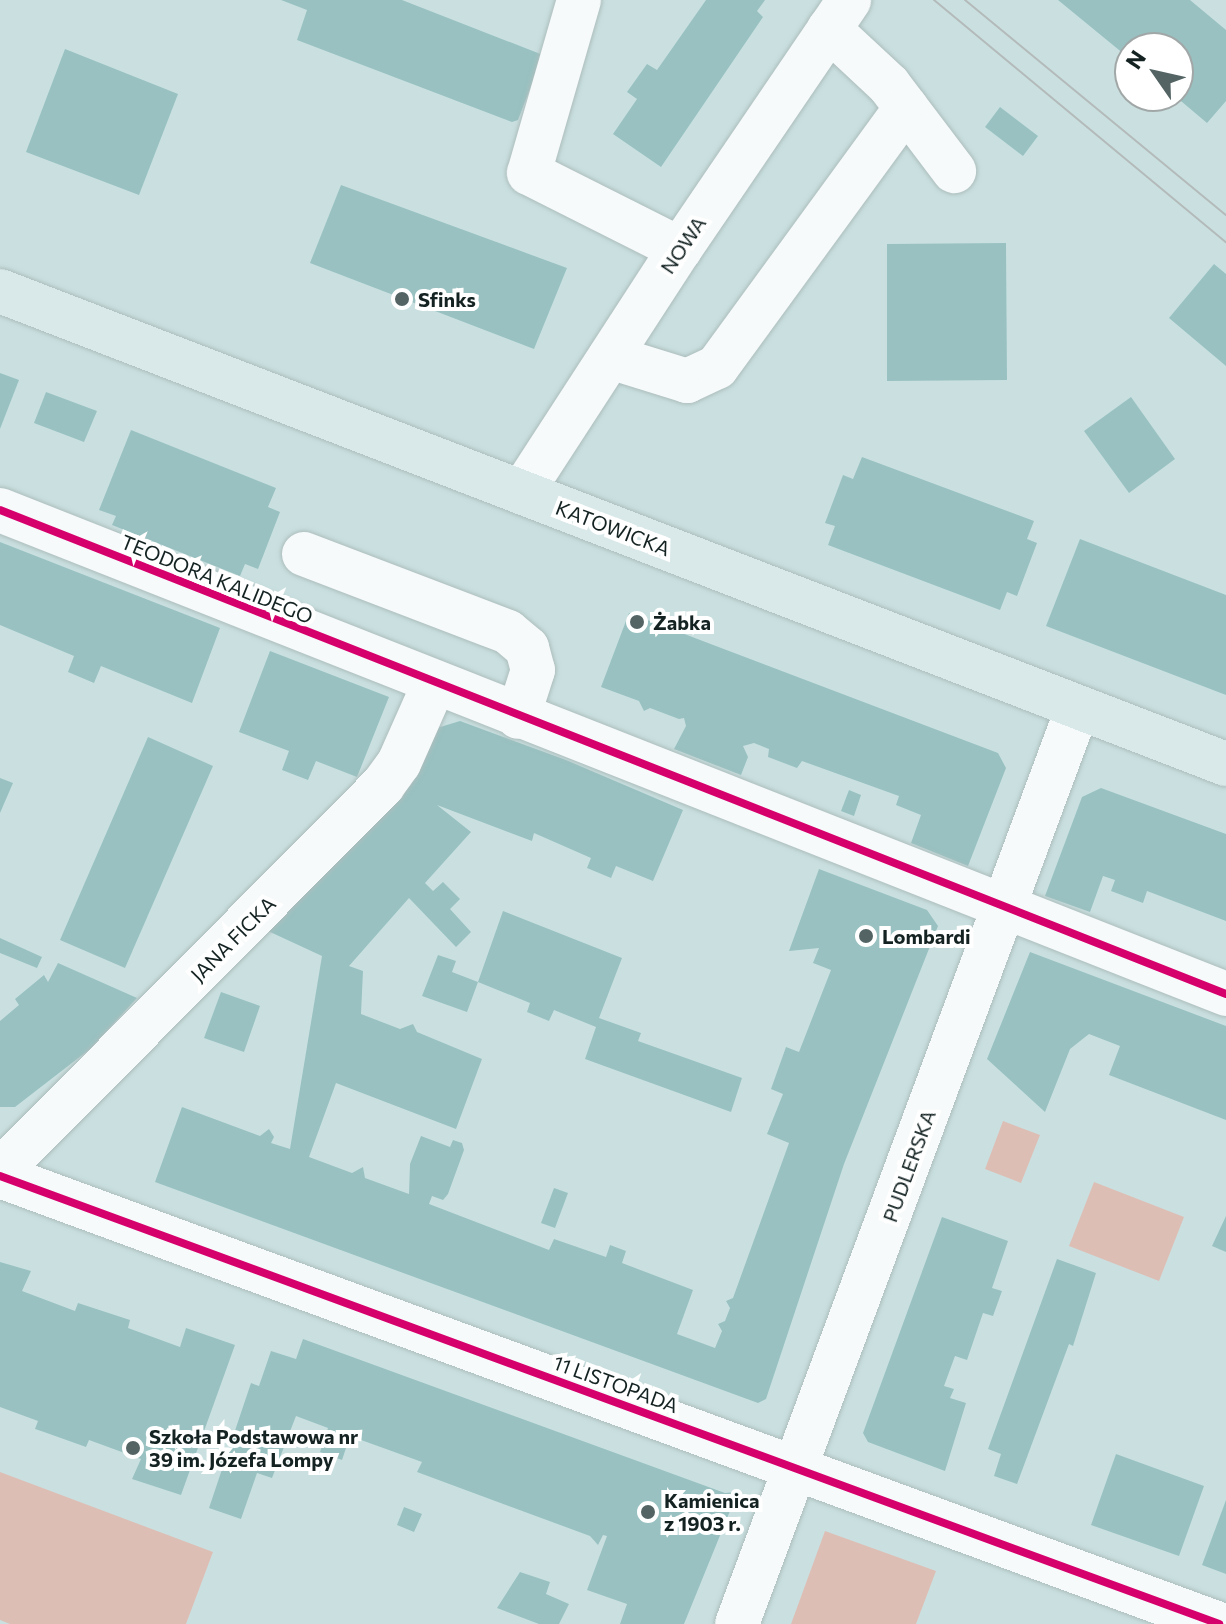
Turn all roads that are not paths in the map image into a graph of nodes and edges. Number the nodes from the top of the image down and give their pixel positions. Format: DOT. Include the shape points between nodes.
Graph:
graph roads {
  1 [pos="579,0"];
  2 [pos="839,15"];
  3 [pos="906,108"];
  4 [pos="954,171"];
  5 [pos="680,249"];
  6 [pos="0,291"];
  7 [pos="610,357"];
  8 [pos="522,492"];
  9 [pos="0,510"];
  10 [pos="304,554"];
  11 [pos="434,684"];
  12 [pos="1078,707"];
  13 [pos="518,717"];
  14 [pos="1226,764"];
  15 [pos="1004,908"];
  16 [pos="1226,994"];
  17 [pos="0,1173"];
  18 [pos="796,1469"];
  19 [pos="737,1624"];
  20 [pos="1219,1624"];
  1 -- 5 [label="street" via="529,173"];
  2 -- 3 [label="street"];
  2 -- 5 [label="street, NOWA"];
  3 -- 4 [label="street"];
  3 -- 7 [label="street" via="717,367 687,381"];
  5 -- 7 [label="street, NOWA"];
  6 -- 8 [label="main road, KATOWICKA"];
  7 -- 8 [label="street, NOWA"];
  8 -- 12 [label="main road, KATOWICKA"];
  9 -- 11 [label="street, TEODORA KALIDEGO"];
  10 -- 13 [label="street" via="508,632 527,648 533,670"];
  11 -- 13 [label="street, TEODORA KALIDEGO"];
  11 -- 17 [label="street, JANA FICKA" via="399,763 376,794"];
  12 -- 14 [label="main road, KATOWICKA"];
  12 -- 15 [label="street, PUDLERSKA"];
  13 -- 15 [label="street, TEODORA KALIDEGO"];
  15 -- 16 [label="street, TEODORA KALIDEGO"];
  15 -- 18 [label="street, PUDLERSKA"];
  17 -- 18 [label="street, 11 LISTOPADA"];
  18 -- 19 [label="street, PUDLERSKA"];
  18 -- 20 [label="street, 11 LISTOPADA"];
}
